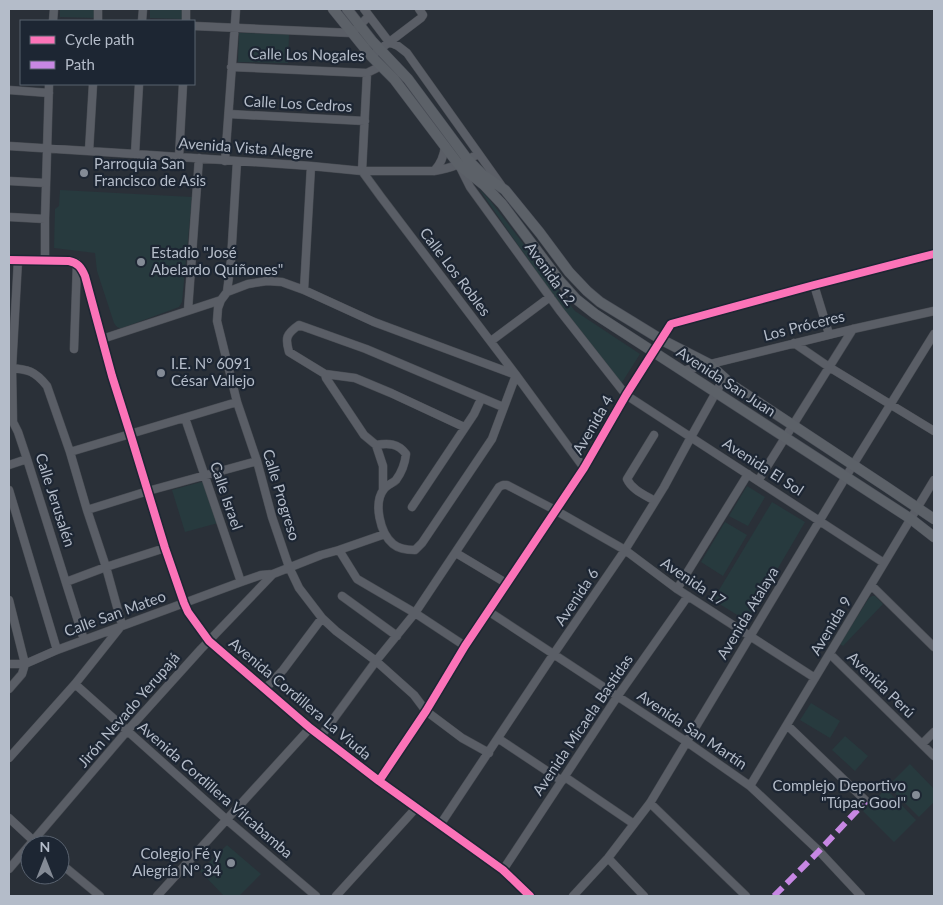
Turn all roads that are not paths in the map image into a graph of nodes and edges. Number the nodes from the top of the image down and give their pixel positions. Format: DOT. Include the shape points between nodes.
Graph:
graph roads {
  1 [pos="236,9"];
  2 [pos="333,9"];
  3 [pos="347,9"];
  4 [pos="364,9"];
  5 [pos="419,9"];
  6 [pos="369,16"];
  7 [pos="195,26"];
  8 [pos="234,28"];
  9 [pos="355,29"];
  10 [pos="390,42"];
  11 [pos="380,49"];
  12 [pos="370,56"];
  13 [pos="381,66"];
  14 [pos="231,67"];
  15 [pos="367,73"];
  16 [pos="49,85"];
  17 [pos="93,85"];
  18 [pos="139,85"];
  19 [pos="183,85"];
  20 [pos="9,90"];
  21 [pos="49,93"];
  22 [pos="229,114"];
  23 [pos="365,121"];
  24 [pos="9,146"];
  25 [pos="445,146"];
  26 [pos="46,148"];
  27 [pos="88,151"];
  28 [pos="135,154"];
  29 [pos="478,154"];
  30 [pos="179,157"];
  31 [pos="199,158"];
  32 [pos="225,161"];
  33 [pos="237,161"];
  34 [pos="463,162"];
  35 [pos="311,166"];
  36 [pos="362,171"];
  37 [pos="434,171"];
  38 [pos="9,181"];
  39 [pos="45,183"];
  40 [pos="505,190"];
  41 [pos="9,217"];
  42 [pos="44,219"];
  43 [pos="933,255"];
  44 [pos="9,260"];
  45 [pos="18,260"];
  46 [pos="45,260"];
  47 [pos="77,263"];
  48 [pos="934,263"];
  49 [pos="814,285"];
  50 [pos="304,290"];
  51 [pos="227,292"];
  52 [pos="550,297"];
  53 [pos="221,300"];
  54 [pos="188,310"];
  55 [pos="934,311"];
  56 [pos="853,329"];
  57 [pos="829,334"];
  58 [pos="934,334"];
  59 [pos="102,339"];
  60 [pos="661,340"];
  61 [pos="491,341"];
  62 [pos="794,343"];
  63 [pos="74,349"];
  64 [pos="653,352"];
  65 [pos="708,364"];
  66 [pos="829,367"];
  67 [pos="10,368"];
  68 [pos="682,371"];
  69 [pos="325,374"];
  70 [pos="516,375"];
  71 [pos="724,378"];
  72 [pos="716,393"];
  73 [pos="626,395"];
  74 [pos="481,399"];
  75 [pos="237,402"];
  76 [pos="891,404"];
  77 [pos="503,407"];
  78 [pos="185,418"];
  79 [pos="792,426"];
  80 [pos="12,427"];
  81 [pos="464,427"];
  82 [pos="934,431"];
  83 [pos="130,433"];
  84 [pos="654,435"];
  85 [pos="690,437"];
  86 [pos="785,437"];
  87 [pos="376,445"];
  88 [pos="70,452"];
  89 [pos="27,459"];
  90 [pos="257,461"];
  91 [pos="9,465"];
  92 [pos="853,465"];
  93 [pos="584,468"];
  94 [pos="748,474"];
  95 [pos="205,476"];
  96 [pos="846,477"];
  97 [pos="934,480"];
  98 [pos="758,481"];
  99 [pos="384,489"];
  100 [pos="9,490"];
  101 [pos="148,492"];
  102 [pos="655,501"];
  103 [pos="412,507"];
  104 [pos="918,507"];
  105 [pos="87,510"];
  106 [pos="555,510"];
  107 [pos="911,519"];
  108 [pos="934,519"];
  109 [pos="820,521"];
  110 [pos="385,534"];
  111 [pos="934,537"];
  112 [pos="165,548"];
  113 [pos="339,550"];
  114 [pos="626,550"];
  115 [pos="456,553"];
  116 [pos="884,563"];
  117 [pos="106,567"];
  118 [pos="290,567"];
  119 [pos="273,574"];
  120 [pos="66,582"];
  121 [pos="240,582"];
  122 [pos="506,584"];
  123 [pos="871,585"];
  124 [pos="677,589"];
  125 [pos="342,596"];
  126 [pos="688,596"];
  127 [pos="9,600"];
  128 [pos="184,603"];
  129 [pos="488,611"];
  130 [pos="415,613"];
  131 [pos="322,618"];
  132 [pos="122,625"];
  133 [pos="397,636"];
  134 [pos="750,636"];
  135 [pos="84,640"];
  136 [pos="209,640"];
  137 [pos="465,646"];
  138 [pos="934,647"];
  139 [pos="57,650"];
  140 [pos="830,654"];
  141 [pos="554,655"];
  142 [pos="376,661"];
  143 [pos="9,664"];
  144 [pos="25,664"];
  145 [pos="816,678"];
  146 [pos="75,684"];
  147 [pos="265,689"];
  148 [pos="9,690"];
  149 [pos="617,697"];
  150 [pos="426,711"];
  151 [pos="787,725"];
  152 [pos="310,728"];
  153 [pos="127,731"];
  154 [pos="934,732"];
  155 [pos="321,736"];
  156 [pos="499,739"];
  157 [pos="687,742"];
  158 [pos="922,744"];
  159 [pos="489,753"];
  160 [pos="934,756"];
  161 [pos="9,758"];
  162 [pos="563,779"];
  163 [pos="379,781"];
  164 [pos="750,786"];
  165 [pos="866,801"];
  166 [pos="650,803"];
  167 [pos="416,808"];
  168 [pos="9,818"];
  169 [pos="227,820"];
  170 [pos="634,824"];
  171 [pos="440,825"];
  172 [pos="27,835"];
  173 [pos="42,835"];
  174 [pos="20,858"];
  175 [pos="608,858"];
  176 [pos="9,869"];
  177 [pos="503,870"];
  178 [pos="70,871"];
  179 [pos="100,896"];
  180 [pos="157,896"];
  181 [pos="316,896"];
  182 [pos="336,896"];
  183 [pos="529,896"];
  184 [pos="573,896"];
  185 [pos="644,896"];
  186 [pos="746,896"];
  187 [pos="862,896"];
  1 -- 8 [label="street"];
  2 -- 9 [label="main road"];
  3 -- 9 [label="main road"];
  4 -- 6 [label="street"];
  5 -- 10 [label="street" via="423,15 421,18"];
  6 -- 9 [label="street"];
  6 -- 10 [label="street"];
  7 -- 8 [label="street"];
  8 -- 9 [label="street"];
  8 -- 14 [label="street"];
  9 -- 11 [label="main road"];
  9 -- 12 [label="main road"];
  10 -- 11 [label="street"];
  10 -- 29 [label="street" via="407,53"];
  11 -- 12 [label="street"];
  11 -- 34 [label="main road" via="408,79"];
  12 -- 13 [label="main road"];
  13 -- 15 [label="street, Calle Los Nogales"];
  13 -- 25 [label="main road"];
  14 -- 15 [label="street, Calle Los Nogales"];
  14 -- 22 [label="street"];
  15 -- 23 [label="street"];
  16 -- 21 [label="street"];
  17 -- 27 [label="street"];
  18 -- 28 [label="street"];
  19 -- 30 [label="street"];
  20 -- 21 [label="street"];
  21 -- 26 [label="street"];
  22 -- 23 [label="street, Calle Los Cedros"];
  22 -- 32 [label="street"];
  23 -- 36 [label="street"];
  24 -- 26 [label="street, Avenida Vista Alegre"];
  25 -- 34 [label="main road"];
  25 -- 37 [label="street" via="442,160"];
  26 -- 27 [label="street, Avenida Vista Alegre"];
  26 -- 39 [label="street"];
  27 -- 28 [label="street, Avenida Vista Alegre"];
  28 -- 30 [label="street, Avenida Vista Alegre"];
  29 -- 34 [label="street, Avenida Vista Alegre"];
  29 -- 40 [label="street"];
  30 -- 31 [label="street, Avenida Vista Alegre"];
  31 -- 32 [label="street, Avenida Vista Alegre"];
  31 -- 54 [label="street"];
  32 -- 33 [label="street, Avenida Vista Alegre"];
  33 -- 35 [label="street, Avenida Vista Alegre"];
  33 -- 51 [label="street, Calle Progreso"];
  34 -- 37 [label="street, Avenida Vista Alegre"];
  34 -- 40 [label="main road, Avenida San Juan"];
  34 -- 52 [label="street, Avenida 12" via="470,187"];
  34 -- 64 [label="main road, Avenida San Juan" via="502,204 576,299"];
  35 -- 36 [label="street, Avenida Vista Alegre"];
  35 -- 50 [label="street"];
  36 -- 37 [label="street, Avenida Vista Alegre"];
  36 -- 61 [label="street, Calle Los Robles"];
  38 -- 39 [label="street"];
  39 -- 42 [label="street"];
  40 -- 60 [label="main road, Avenida San Juan" via="587,292"];
  41 -- 42 [label="street"];
  42 -- 46 [label="street"];
  43 -- 48 [label="street"];
  43 -- 49 [label="street, Avenida 4"];
  44 -- 45 [label="street"];
  45 -- 46 [label="street"];
  45 -- 67 [label="street, Calle Jerusalén"];
  46 -- 47 [label="street"];
  47 -- 59 [label="street, Avenida Cordillera La Viuda" via="85,276"];
  47 -- 63 [label="street"];
  49 -- 57 [label="street"];
  49 -- 60 [label="street, Avenida 4" via="673,322"];
  50 -- 51 [label="street" via="282,282 267,281"];
  50 -- 70 [label="street" via="374,322"];
  51 -- 53 [label="street, Calle Progreso"];
  52 -- 61 [label="street"];
  52 -- 73 [label="street, Avenida 12"];
  53 -- 54 [label="street"];
  53 -- 75 [label="street, Calle Progreso" via="218,332"];
  54 -- 59 [label="street"];
  55 -- 56 [label="street, Los Próceres"];
  56 -- 57 [label="street, Los Próceres"];
  56 -- 66 [label="street"];
  57 -- 62 [label="street, Los Próceres"];
  58 -- 76 [label="street, Avenida Atalaya"];
  59 -- 83 [label="street, Avenida Cordillera La Viuda"];
  60 -- 64 [label="street, Avenida 4"];
  60 -- 65 [label="main road, Avenida San Juan"];
  61 -- 70 [label="street, Calle Los Robles"];
  62 -- 65 [label="street, Los Próceres"];
  62 -- 66 [label="street"];
  64 -- 68 [label="main road, Avenida San Juan"];
  64 -- 73 [label="street, Avenida 4"];
  65 -- 68 [label="street, Los Próceres"];
  65 -- 71 [label="main road, Avenida San Juan"];
  66 -- 76 [label="street"];
  66 -- 79 [label="street"];
  67 -- 80 [label="street, Calle Jerusalén"];
  67 -- 88 [label="street" via="30,371 47,386"];
  68 -- 72 [label="main road, Avenida San Juan"];
  69 -- 74 [label="street" via="290,352 286,341 298,325"];
  69 -- 81 [label="street" via="355,378"];
  69 -- 87 [label="street" via="364,436"];
  70 -- 77 [label="street"];
  70 -- 93 [label="street, Calle Los Robles"];
  71 -- 72 [label="street, Avenida 6"];
  71 -- 79 [label="main road, Avenida San Juan"];
  72 -- 85 [label="street, Avenida 6"];
  72 -- 86 [label="main road, Avenida San Juan"];
  73 -- 85 [label="street, Avenida El Sol"];
  73 -- 93 [label="street, Avenida 4"];
  74 -- 77 [label="street"];
  74 -- 81 [label="street"];
  75 -- 78 [label="street"];
  75 -- 90 [label="street, Calle Progreso"];
  76 -- 82 [label="street"];
  76 -- 92 [label="street, Avenida Atalaya"];
  77 -- 110 [label="street" via="492,439 422,543 415,550 404,550 393,545"];
  78 -- 83 [label="street"];
  78 -- 95 [label="street, Calle Israel"];
  79 -- 86 [label="street"];
  79 -- 92 [label="main road, Avenida San Juan"];
  80 -- 89 [label="street, Calle Jerusalén"];
  81 -- 103 [label="street"];
  83 -- 88 [label="street"];
  83 -- 101 [label="street, Avenida Cordillera La Viuda"];
  84 -- 102 [label="street" via="627,479 635,490"];
  85 -- 94 [label="street, Avenida El Sol"];
  85 -- 102 [label="street, Avenida 6"];
  86 -- 96 [label="main road, Avenida San Juan"];
  86 -- 98 [label="street"];
  87 -- 99 [label="street"];
  87 -- 99 [label="street" via="396,445 406,454 396,480"];
  88 -- 105 [label="street"];
  89 -- 91 [label="street"];
  89 -- 120 [label="street, Calle Jerusalén"];
  90 -- 95 [label="street"];
  90 -- 118 [label="street, Calle Progreso"];
  92 -- 96 [label="street, Avenida Atalaya"];
  92 -- 104 [label="main road, Avenida San Juan"];
  93 -- 106 [label="street, Avenida 4"];
  94 -- 98 [label="street, Avenida El Sol"];
  94 -- 124 [label="street"];
  95 -- 101 [label="street"];
  95 -- 121 [label="street, Calle Israel"];
  96 -- 107 [label="main road, Avenida San Juan"];
  96 -- 109 [label="street, Avenida Atalaya"];
  97 -- 104 [label="street, Avenida 9"];
  98 -- 109 [label="street, Avenida El Sol"];
  99 -- 110 [label="street" via="378,504"];
  100 -- 139 [label="street"];
  101 -- 105 [label="street"];
  101 -- 112 [label="street, Avenida Cordillera La Viuda"];
  102 -- 114 [label="street, Avenida 6"];
  104 -- 107 [label="street, Avenida 9"];
  104 -- 108 [label="main road, Avenida San Juan"];
  105 -- 117 [label="street"];
  106 -- 114 [label="street, Avenida 17"];
  106 -- 115 [label="street, Avenida 17" via="503,485"];
  106 -- 122 [label="street, Avenida 4"];
  107 -- 111 [label="main road, Avenida San Juan"];
  107 -- 116 [label="street, Avenida 9"];
  109 -- 116 [label="street, Avenida El Sol"];
  109 -- 134 [label="street, Avenida Atalaya"];
  110 -- 113 [label="street, Calle San Mateo"];
  112 -- 117 [label="street"];
  112 -- 128 [label="street, Avenida Cordillera La Viuda"];
  113 -- 118 [label="street, Calle San Mateo"];
  113 -- 130 [label="street" via="357,579"];
  114 -- 124 [label="street, Avenida 17"];
  114 -- 141 [label="street, Avenida 6"];
  115 -- 122 [label="street"];
  115 -- 130 [label="street"];
  116 -- 123 [label="street, Avenida 9"];
  117 -- 120 [label="street"];
  117 -- 132 [label="street"];
  118 -- 119 [label="street, Calle San Mateo"];
  118 -- 131 [label="street, Calle Progreso" via="298,588"];
  119 -- 121 [label="street, Calle San Mateo"];
  119 -- 136 [label="street, Jirón Nevado Yerupajá"];
  120 -- 135 [label="street, Calle Jerusalén"];
  121 -- 128 [label="street, Calle San Mateo"];
  122 -- 129 [label="street, Avenida 4"];
  123 -- 138 [label="street"];
  123 -- 140 [label="street, Avenida 9"];
  124 -- 126 [label="street, Avenida 17"];
  125 -- 133 [label="street"];
  126 -- 134 [label="street, Avenida 17"];
  126 -- 149 [label="street, Avenida Micaela Bastidas"];
  127 -- 144 [label="street"];
  128 -- 132 [label="street, Calle San Mateo"];
  128 -- 136 [label="street, Avenida Cordillera La Viuda"];
  129 -- 137 [label="street, Avenida 4"];
  129 -- 141 [label="street, Avenida San Martín"];
  130 -- 133 [label="street"];
  130 -- 137 [label="street"];
  131 -- 142 [label="street, Calle Progreso"];
  131 -- 147 [label="street"];
  132 -- 135 [label="street, Calle San Mateo"];
  132 -- 146 [label="street"];
  133 -- 142 [label="street"];
  134 -- 145 [label="street, Avenida 17"];
  134 -- 157 [label="street, Avenida Atalaya"];
  135 -- 139 [label="street, Calle San Mateo"];
  136 -- 147 [label="street, Avenida Cordillera La Viuda"];
  136 -- 153 [label="street, Jirón Nevado Yerupajá"];
  137 -- 150 [label="street, Avenida 4"];
  139 -- 144 [label="street, Calle San Mateo"];
  140 -- 145 [label="street, Avenida 9"];
  140 -- 158 [label="street, Avenida Perú"];
  141 -- 149 [label="street, Avenida San Martín"];
  141 -- 156 [label="street, Avenida 6"];
  142 -- 150 [label="street, Calle Progreso" via="414,695"];
  142 -- 155 [label="street"];
  143 -- 144 [label="street"];
  144 -- 148 [label="street" via="22,674"];
  145 -- 151 [label="street, Avenida 9"];
  146 -- 153 [label="street, Avenida Cordillera Vilcabamba"];
  146 -- 161 [label="street"];
  147 -- 152 [label="street, Avenida Cordillera La Viuda"];
  149 -- 157 [label="street, Avenida San Martín"];
  149 -- 162 [label="street, Avenida Micaela Bastidas"];
  150 -- 159 [label="street, Calle Progreso"];
  150 -- 163 [label="street, Avenida 4"];
  151 -- 164 [label="street, Avenida 9"];
  151 -- 165 [label="street"];
  152 -- 155 [label="street, Avenida Cordillera La Viuda"];
  152 -- 169 [label="street"];
  153 -- 169 [label="street, Avenida Cordillera Vilcabamba"];
  153 -- 173 [label="street, Jirón Nevado Yerupajá"];
  154 -- 158 [label="street"];
  155 -- 163 [label="street, Avenida Cordillera La Viuda"];
  156 -- 159 [label="street, Avenida 6"];
  156 -- 162 [label="street"];
  157 -- 164 [label="street, Avenida San Martín"];
  157 -- 166 [label="street, Avenida Atalaya"];
  158 -- 160 [label="street, Avenida Perú"];
  159 -- 171 [label="street, Avenida 6"];
  162 -- 170 [label="street"];
  162 -- 177 [label="street, Avenida Micaela Bastidas"];
  163 -- 167 [label="street, Avenida Cordillera La Viuda"];
  164 -- 187 [label="street, Avenida San Martín"];
  166 -- 170 [label="street, Avenida Atalaya"];
  166 -- 186 [label="street"];
  167 -- 171 [label="street, Avenida Cordillera La Viuda"];
  167 -- 182 [label="street"];
  168 -- 172 [label="street"];
  169 -- 180 [label="street"];
  169 -- 181 [label="street, Avenida Cordillera Vilcabamba"];
  170 -- 175 [label="street, Avenida Atalaya"];
  171 -- 177 [label="street, Avenida Cordillera La Viuda"];
  174 -- 176 [label="street, Jirón Nevado Yerupajá"];
  175 -- 184 [label="street, Avenida Atalaya"];
  175 -- 185 [label="street"];
  177 -- 183 [label="street, Avenida Cordillera La Viuda"];
  178 -- 179 [label="street"];
}
